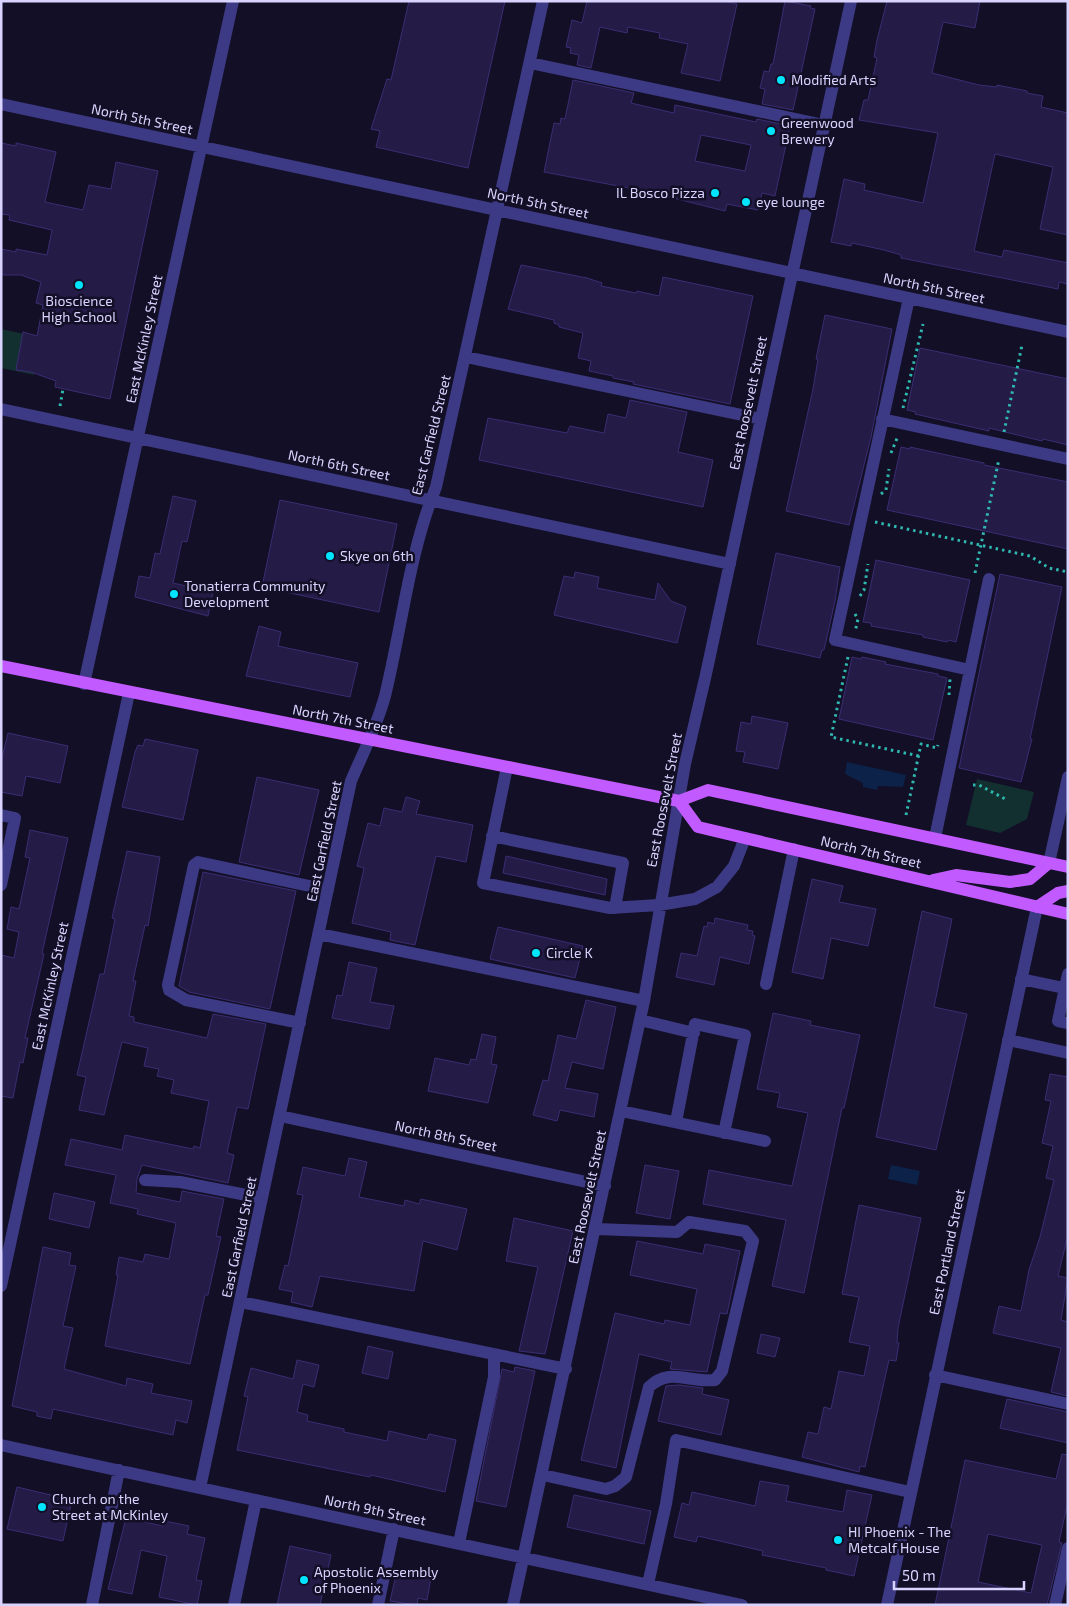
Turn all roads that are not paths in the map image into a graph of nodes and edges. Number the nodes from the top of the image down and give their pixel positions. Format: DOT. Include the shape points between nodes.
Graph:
graph roads {
  1 [pos="233,1"];
  2 [pos="543,1"];
  3 [pos="852,1"];
  4 [pos="530,63"];
  5 [pos="1,104"];
  6 [pos="824,125"];
  7 [pos="201,147"];
  8 [pos="498,210"];
  9 [pos="791,273"];
  10 [pos="909,298"];
  11 [pos="1068,332"];
  12 [pos="466,357"];
  13 [pos="1,409"];
  14 [pos="760,419"];
  15 [pos="882,419"];
  16 [pos="138,438"];
  17 [pos="1068,459"];
  18 [pos="431,500"];
  19 [pos="730,564"];
  20 [pos="989,578"];
  21 [pos="1,666"];
  22 [pos="970,670"];
  23 [pos="84,684"];
  24 [pos="128,693"];
  25 [pos="371,739"];
  26 [pos="507,767"];
  27 [pos="1067,784"];
  28 [pos="679,801"];
  29 [pos="1,815"];
  30 [pos="492,836"];
  31 [pos="745,838"];
  32 [pos="934,838"];
  33 [pos="794,849"];
  34 [pos="1049,863"];
  35 [pos="1068,868"];
  36 [pos="929,881"];
  37 [pos="1,885"];
  38 [pos="328,890"];
  39 [pos="1068,891"];
  40 [pos="659,905"];
  41 [pos="1037,907"];
  42 [pos="615,908"];
  43 [pos="1068,914"];
  44 [pos="319,934"];
  45 [pos="1067,978"];
  46 [pos="1021,979"];
  47 [pos="766,984"];
  48 [pos="644,1001"];
  49 [pos="1065,1002"];
  50 [pos="640,1020"];
  51 [pos="300,1023"];
  52 [pos="1068,1023"];
  53 [pos="694,1033"];
  54 [pos="1008,1040"];
  55 [pos="1068,1053"];
  56 [pos="621,1111"];
  57 [pos="280,1116"];
  58 [pos="676,1122"];
  59 [pos="724,1132"];
  60 [pos="765,1141"];
  61 [pos="145,1180"];
  62 [pos="605,1186"];
  63 [pos="262,1198"];
  64 [pos="596,1229"];
  65 [pos="1,1286"];
  66 [pos="241,1302"];
  67 [pos="494,1354"];
  68 [pos="566,1368"];
  69 [pos="935,1376"];
  70 [pos="1068,1404"];
  71 [pos="1,1445"];
  72 [pos="120,1470"];
  73 [pos="543,1475"];
  74 [pos="200,1488"];
  75 [pos="910,1492"];
  76 [pos="256,1500"];
  77 [pos="394,1529"];
  78 [pos="459,1543"];
  79 [pos="1068,1548"];
  80 [pos="524,1557"];
  81 [pos="648,1584"];
  82 [pos="92,1605"];
  83 [pos="234,1605"];
  84 [pos="378,1605"];
  85 [pos="513,1605"];
  86 [pos="740,1605"];
  87 [pos="887,1605"];
  88 [pos="1055,1605"];
  1 -- 7 [label="street, East McKinley Street"];
  2 -- 4 [label="street, East Garfield Street"];
  3 -- 6 [label="street, East Roosevelt Street"];
  4 -- 6 [label="street"];
  4 -- 8 [label="street, East Garfield Street"];
  5 -- 7 [label="street, North 5th Street"];
  6 -- 9 [label="street, East Roosevelt Street"];
  7 -- 8 [label="street, North 5th Street"];
  7 -- 16 [label="street, East McKinley Street"];
  8 -- 9 [label="street, North 5th Street"];
  8 -- 12 [label="street, East Garfield Street"];
  9 -- 10 [label="street, North 5th Street"];
  9 -- 14 [label="street, East Roosevelt Street"];
  10 -- 11 [label="street, North 5th Street"];
  10 -- 15 [label="street"];
  12 -- 14 [label="street"];
  12 -- 18 [label="street, East Garfield Street"];
  13 -- 16 [label="street, North 6th Street"];
  14 -- 19 [label="street, East Roosevelt Street"];
  15 -- 17 [label="street"];
  15 -- 22 [label="street" via="835,640"];
  16 -- 18 [label="street, North 6th Street"];
  16 -- 23 [label="street, East McKinley Street"];
  18 -- 19 [label="street, North 6th Street"];
  18 -- 25 [label="street, East Garfield Street" via="421,529 384,698"];
  19 -- 28 [label="street, East Roosevelt Street"];
  20 -- 22 [label="street"];
  21 -- 23 [label="main road, North 7th Street"];
  22 -- 32 [label="street"];
  23 -- 24 [label="main road, North 7th Street"];
  24 -- 25 [label="main road, North 7th Street"];
  24 -- 65 [label="street, East McKinley Street"];
  25 -- 26 [label="main road, North 7th Street"];
  25 -- 38 [label="street, East Garfield Street" via="351,781"];
  26 -- 28 [label="main road, North 7th Street"];
  26 -- 30 [label="street"];
  27 -- 34 [label="street"];
  28 -- 31 [label="main road, North 7th Street" via="698,827"];
  28 -- 32 [label="main road, North 7th Street" via="708,790"];
  28 -- 40 [label="street, East Roosevelt Street"];
  29 -- 37 [label="street" via="15,818"];
  30 -- 42 [label="street" via="624,863"];
  30 -- 42 [label="street" via="483,882"];
  31 -- 33 [label="main road, North 7th Street"];
  31 -- 40 [label="street" via="734,866 717,888 695,899"];
  32 -- 34 [label="main road, North 7th Street"];
  33 -- 36 [label="main road, North 7th Street"];
  33 -- 47 [label="street"];
  34 -- 35 [label="main road, North 7th Street"];
  34 -- 36 [label="main road" via="1030,879 1010,882 956,875"];
  36 -- 41 [label="main road, North 7th Street"];
  38 -- 44 [label="street, East Garfield Street"];
  38 -- 51 [label="street" via="198,862 194,865 168,985 169,990 186,1000"];
  39 -- 41 [label="main road" via="1058,893"];
  40 -- 42 [label="street"];
  40 -- 48 [label="street, East Roosevelt Street"];
  41 -- 43 [label="main road, North 7th Street"];
  41 -- 46 [label="street, East Portland Street"];
  44 -- 48 [label="street"];
  44 -- 51 [label="street, East Garfield Street"];
  45 -- 46 [label="street"];
  45 -- 49 [label="street"];
  46 -- 54 [label="street, East Portland Street"];
  48 -- 50 [label="street, East Roosevelt Street"];
  49 -- 52 [label="street" via="1058,1021"];
  50 -- 53 [label="street"];
  50 -- 56 [label="street, East Roosevelt Street"];
  51 -- 57 [label="street, East Garfield Street"];
  53 -- 58 [label="street"];
  53 -- 59 [label="street" via="695,1024 745,1035"];
  54 -- 55 [label="street"];
  54 -- 69 [label="street, East Portland Street"];
  56 -- 58 [label="street"];
  56 -- 62 [label="street, East Roosevelt Street"];
  57 -- 62 [label="street, North 8th Street"];
  57 -- 63 [label="street, East Garfield Street"];
  58 -- 59 [label="street"];
  59 -- 60 [label="street"];
  61 -- 63 [label="street" via="180,1182"];
  62 -- 64 [label="street, East Roosevelt Street"];
  63 -- 66 [label="street, East Garfield Street"];
  64 -- 68 [label="street, East Roosevelt Street"];
  64 -- 73 [label="street" via="677,1232 689,1222 745,1231 753,1241 722,1371 715,1380 666,1376 649,1387 626,1477 614,1486 606,1489"];
  66 -- 67 [label="street"];
  66 -- 74 [label="street, East Garfield Street"];
  67 -- 68 [label="street"];
  67 -- 78 [label="street" via="494,1377"];
  68 -- 73 [label="street, East Roosevelt Street"];
  69 -- 70 [label="street"];
  69 -- 75 [label="street, East Portland Street"];
  71 -- 72 [label="street, North 9th Street"];
  72 -- 74 [label="street, North 9th Street"];
  72 -- 82 [label="street"];
  73 -- 80 [label="street, East Roosevelt Street"];
  74 -- 76 [label="street, North 9th Street"];
  75 -- 81 [label="street" via="676,1440"];
  75 -- 87 [label="street, East Portland Street"];
  76 -- 77 [label="street, North 9th Street"];
  76 -- 83 [label="street"];
  77 -- 78 [label="street, North 9th Street"];
  77 -- 84 [label="street"];
  78 -- 80 [label="street, North 9th Street"];
  79 -- 88 [label="street"];
  80 -- 81 [label="street, North 9th Street"];
  80 -- 85 [label="street, East Roosevelt Street"];
  81 -- 86 [label="street, North 9th Street"];
}
